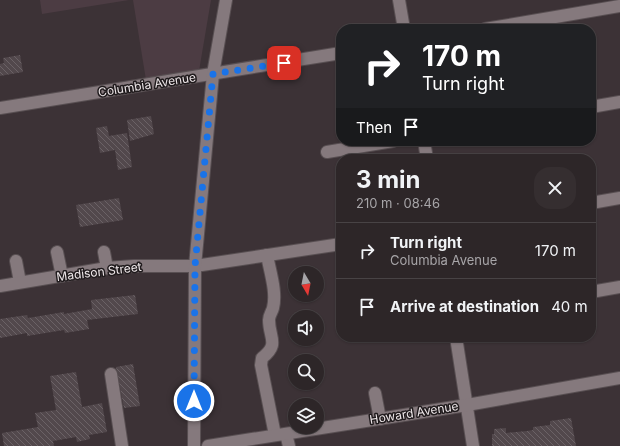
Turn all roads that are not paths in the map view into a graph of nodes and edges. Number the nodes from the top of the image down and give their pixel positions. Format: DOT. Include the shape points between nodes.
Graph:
graph roads {
  1 [pos="226,0"];
  2 [pos="399,0"];
  3 [pos="620,6"];
  4 [pos="403,24"];
  5 [pos="514,24"];
  6 [pos="336,54"];
  7 [pos="213,74"];
  8 [pos="620,102"];
  9 [pos="596,106"];
  10 [pos="0,108"];
  11 [pos="363,146"];
  12 [pos="327,152"];
  13 [pos="620,198"];
  14 [pos="596,202"];
  15 [pos="336,245"];
  16 [pos="57,252"];
  17 [pos="104,252"];
  18 [pos="267,256"];
  19 [pos="16,261"];
  20 [pos="195,266"];
  21 [pos="107,268"];
  22 [pos="62,276"];
  23 [pos="20,282"];
  24 [pos="0,286"];
  25 [pos="620,287"];
  26 [pos="596,291"];
  27 [pos="457,342"];
  28 [pos="112,374"];
  29 [pos="620,378"];
  30 [pos="376,393"];
  31 [pos="467,405"];
  32 [pos="380,419"];
  33 [pos="281,434"];
  34 [pos="122,446"];
  35 [pos="194,446"];
  36 [pos="208,446"];
  37 [pos="289,446"];
  38 [pos="473,446"];
  1 -- 7 [label="street"];
  2 -- 4 [label="street"];
  3 -- 5 [label="street"];
  6 -- 7 [label="street, Columbia Avenue"];
  7 -- 10 [label="street, Columbia Avenue"];
  7 -- 20 [label="street"];
  8 -- 9 [label="street"];
  11 -- 12 [label="street"];
  13 -- 14 [label="street"];
  15 -- 18 [label="street, Madison Street"];
  16 -- 22 [label="street"];
  17 -- 21 [label="street"];
  18 -- 20 [label="street, Madison Street"];
  18 -- 33 [label="street" via="274,292 273,308 268,318 273,342 270,352 262,358 261,365"];
  19 -- 23 [label="street"];
  20 -- 21 [label="street, Madison Street"];
  20 -- 35 [label="street"];
  21 -- 22 [label="street, Madison Street"];
  22 -- 23 [label="street, Madison Street"];
  23 -- 24 [label="street, Madison Street"];
  25 -- 26 [label="street"];
  27 -- 31 [label="street"];
  28 -- 34 [label="street"];
  29 -- 31 [label="street, Howard Avenue"];
  30 -- 32 [label="street"];
  31 -- 32 [label="street, Howard Avenue"];
  31 -- 38 [label="street"];
  32 -- 33 [label="street, Howard Avenue"];
  33 -- 36 [label="street, Howard Avenue"];
  33 -- 37 [label="street"];
}
